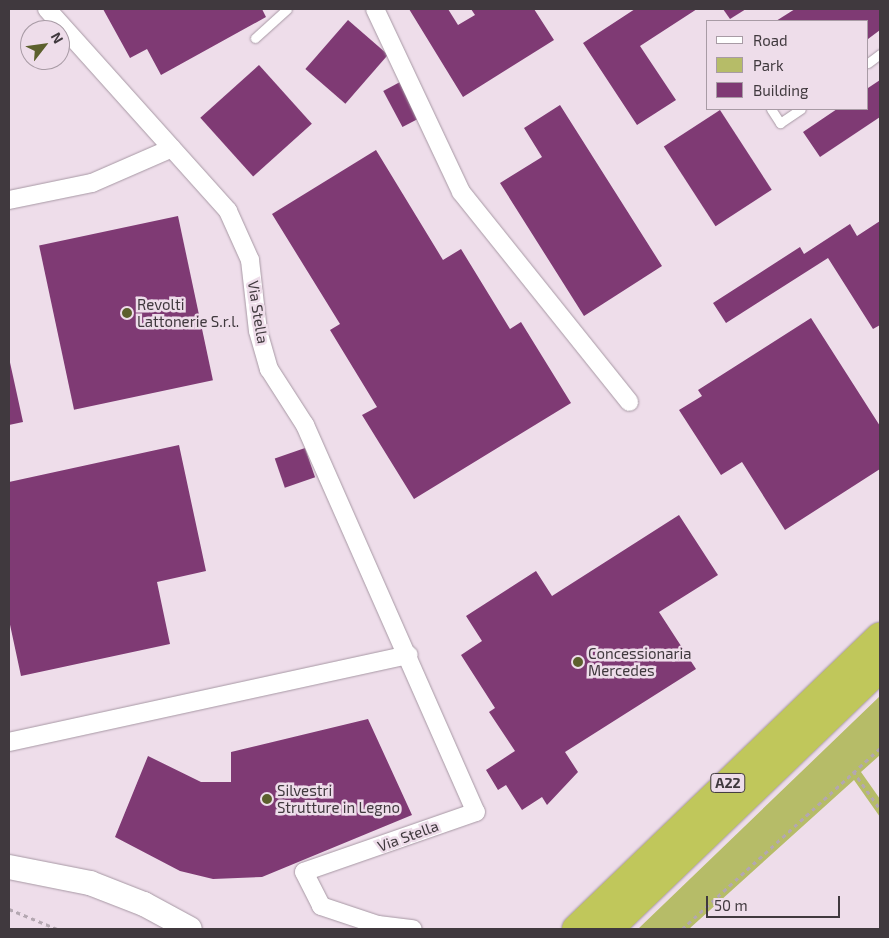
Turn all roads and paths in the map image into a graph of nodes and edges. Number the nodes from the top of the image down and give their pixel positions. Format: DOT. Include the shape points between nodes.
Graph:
graph roads {
  1 [pos="47,9"];
  2 [pos="287,9"];
  3 [pos="375,9"];
  4 [pos="255,38"];
  5 [pos="880,54"];
  6 [pos="869,62"];
  7 [pos="772,110"];
  8 [pos="800,110"];
  9 [pos="172,148"];
  10 [pos="9,200"];
  11 [pos="629,402"];
  12 [pos="880,636"];
  13 [pos="409,655"];
  14 [pos="880,668"];
  15 [pos="9,742"];
  16 [pos="880,748"];
  17 [pos="854,771"];
  18 [pos="880,809"];
  19 [pos="9,867"];
  20 [pos="9,909"];
  21 [pos="56,929"];
  22 [pos="190,929"];
  23 [pos="413,929"];
  24 [pos="576,929"];
  25 [pos="609,929"];
  26 [pos="682,929"];
  1 -- 9 [label="street, Via Stella"];
  2 -- 4 [label="lane"];
  3 -- 11 [label="street" via="461,192"];
  5 -- 6 [label="lane"];
  7 -- 8 [label="lane" via="780,123"];
  9 -- 10 [label="street" via="92,183"];
  9 -- 13 [label="street, Via Stella" via="228,211 250,260 258,332 269,370 305,425"];
  12 -- 24 [label="highway, A22"];
  13 -- 15 [label="street"];
  13 -- 23 [label="street, Via Stella" via="476,812 304,872 321,906 378,924"];
  14 -- 25 [label="highway, A22"];
  16 -- 17 [label="path"];
  17 -- 18 [label="path"];
  17 -- 26 [label="path"];
  19 -- 22 [label="main road" via="90,883 144,904"];
  20 -- 21 [label="path"];
}
